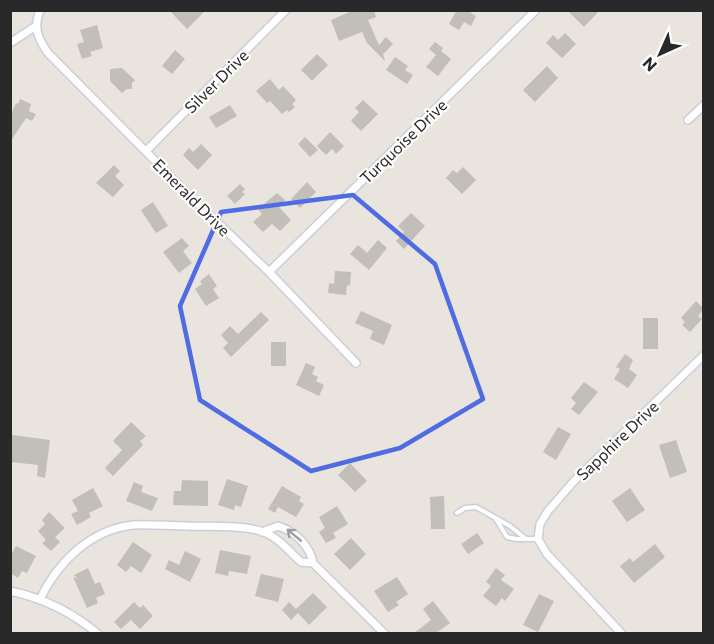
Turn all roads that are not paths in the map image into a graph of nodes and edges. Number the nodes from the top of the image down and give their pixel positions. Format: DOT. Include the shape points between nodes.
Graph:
graph roads {
  1 [pos="40,10"];
  2 [pos="286,10"];
  3 [pos="536,10"];
  4 [pos="36,26"];
  5 [pos="10,43"];
  6 [pos="704,105"];
  7 [pos="688,120"];
  8 [pos="146,151"];
  9 [pos="269,272"];
  10 [pos="704,355"];
  11 [pos="356,363"];
  12 [pos="457,513"];
  13 [pos="495,518"];
  14 [pos="262,532"];
  15 [pos="538,535"];
  16 [pos="525,538"];
  17 [pos="313,563"];
  18 [pos="10,591"];
  19 [pos="40,599"];
  20 [pos="98,633"];
  21 [pos="385,633"];
  22 [pos="622,633"];
  1 -- 4 [label="street"];
  2 -- 8 [label="street, Silver Drive"];
  3 -- 9 [label="street, Turquoise Drive"];
  4 -- 5 [label="street"];
  4 -- 8 [label="street, Emerald Drive" via="48,53"];
  6 -- 7 [label="street"];
  8 -- 9 [label="street, Emerald Drive"];
  9 -- 11 [label="street, Emerald Drive"];
  10 -- 15 [label="street, Sapphire Drive" via="563,492 543,517"];
  12 -- 13 [label="lane" via="476,507"];
  13 -- 16 [label="lane"];
  13 -- 16 [label="lane" via="507,537"];
  14 -- 17 [label="street" via="301,562"];
  17 -- 14 [label="street, one-way" via="312,552 286,528 278,526"];
  14 -- 19 [label="street" via="153,525 117,529 90,540 68,556"];
  15 -- 16 [label="lane"];
  15 -- 22 [label="street" via="548,554"];
  17 -- 21 [label="street"];
  18 -- 19 [label="street"];
  19 -- 20 [label="street"];
}
